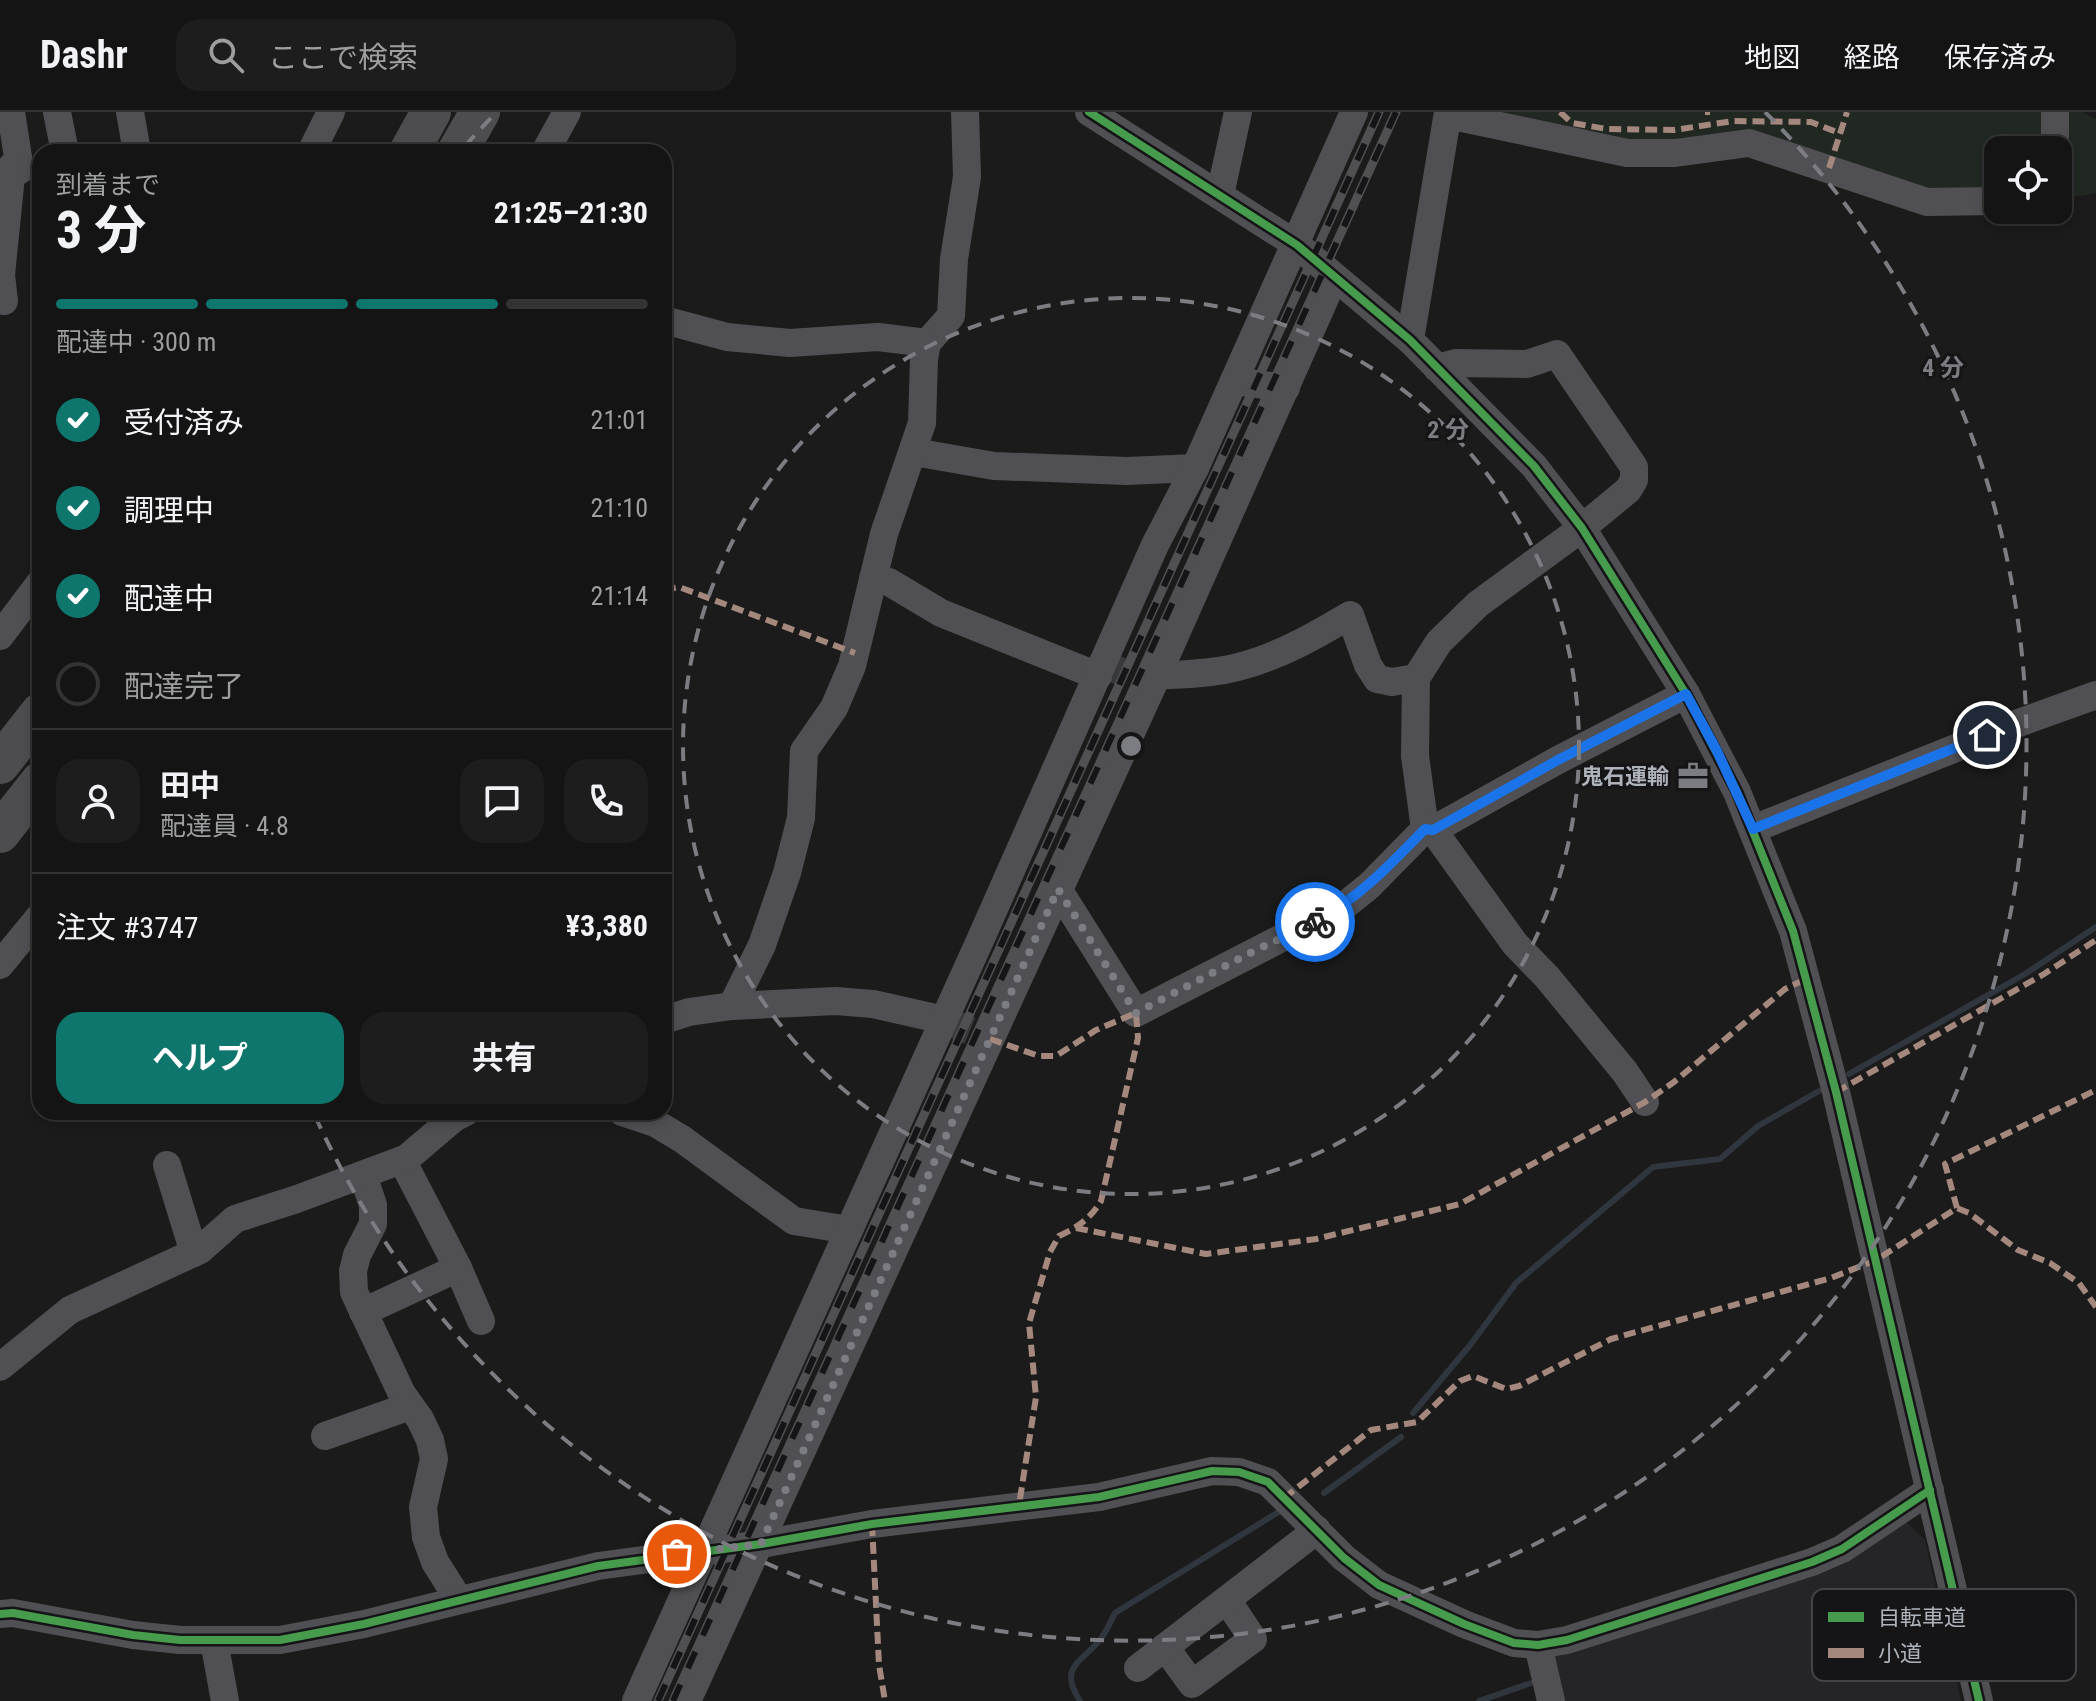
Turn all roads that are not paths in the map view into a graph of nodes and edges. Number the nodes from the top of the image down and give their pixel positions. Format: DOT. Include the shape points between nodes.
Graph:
graph roads {
  1 [pos="11,112"];
  2 [pos="57,112"];
  3 [pos="130,112"];
  4 [pos="331,112"];
  5 [pos="431,112"];
  6 [pos="480,112"];
  7 [pos="567,112"];
  8 [pos="965,112"];
  9 [pos="1089,112"];
  10 [pos="1238,112"];
  11 [pos="1354,112"];
  12 [pos="2055,112"];
  13 [pos="1448,114"];
  14 [pos="2055,136"];
  15 [pos="63,144"];
  16 [pos="136,144"];
  17 [pos="315,144"];
  18 [pos="413,144"];
  19 [pos="462,144"];
  20 [pos="549,144"];
  21 [pos="18,169"];
  22 [pos="1220,195"];
  23 [pos="1984,201"];
  24 [pos="1297,245"];
  25 [pos="1326,296"];
  26 [pos="4,301"];
  27 [pos="672,322"];
  28 [pos="1410,340"];
  29 [pos="927,343"];
  30 [pos="1437,368"];
  31 [pos="1234,381"];
  32 [pos="1286,388"];
  33 [pos="914,452"];
  34 [pos="1195,468"];
  35 [pos="1582,528"];
  36 [pos="873,579"];
  37 [pos="32,594"];
  38 [pos="0,636"];
  39 [pos="1098,676"];
  40 [pos="1157,676"];
  41 [pos="1416,678"];
  42 [pos="1686,694"];
  43 [pos="2096,695"];
  44 [pos="32,723"];
  45 [pos="0,764"];
  46 [pos="32,792"];
  47 [pos="1429,829"];
  48 [pos="1753,829"];
  49 [pos="0,833"];
  50 [pos="1058,889"];
  51 [pos="32,926"];
  52 [pos="1,963"];
  53 [pos="732,1006"];
  54 [pos="672,1017"];
  55 [pos="944,1020"];
  56 [pos="1645,1102"];
  57 [pos="452,1120"];
  58 [pos="646,1120"];
  59 [pos="402,1160"];
  60 [pos="167,1165"];
  61 [pos="363,1175"];
  62 [pos="849,1230"];
  63 [pos="194,1253"];
  64 [pos="458,1268"];
  65 [pos="363,1312"];
  66 [pos="481,1321"];
  67 [pos="0,1367"];
  68 [pos="410,1406"];
  69 [pos="325,1436"];
  70 [pos="1930,1490"];
  71 [pos="1317,1530"];
  72 [pos="761,1544"];
  73 [pos="704,1550"];
  74 [pos="1953,1589"];
  75 [pos="459,1600"];
  76 [pos="1227,1600"];
  77 [pos="0,1614"];
  78 [pos="214,1641"];
  79 [pos="1538,1645"];
  80 [pos="1165,1647"];
  81 [pos="1138,1668"];
  82 [pos="1974,1681"];
  83 [pos="225,1701"];
  84 [pos="636,1701"];
  85 [pos="687,1701"];
  86 [pos="1551,1701"];
  87 [pos="1979,1701"];
  1 -- 21 [label="street"];
  2 -- 15 [label="street"];
  3 -- 16 [label="street"];
  4 -- 17 [label="street"];
  5 -- 18 [label="highway"];
  6 -- 19 [label="highway"];
  7 -- 20 [label="street"];
  8 -- 29 [label="street" via="967,177 951,316"];
  9 -- 22 [label="street"];
  10 -- 22 [label="street"];
  11 -- 24 [label="street"];
  12 -- 14 [label="street"];
  13 -- 23 [label="street" via="1627,153 1749,143 1927,202"];
  13 -- 28 [label="street"];
  21 -- 26 [label="street" via="1,275"];
  22 -- 24 [label="street"];
  24 -- 28 [label="street"];
  24 -- 31 [label="street"];
  25 -- 32 [label="street"];
  27 -- 29 [label="street" via="727,337 790,343 878,337"];
  28 -- 30 [label="street"];
  29 -- 33 [label="street" via="922,423"];
  30 -- 35 [label="street" via="1534,466"];
  30 -- 35 [label="street" via="1456,363 1527,364 1557,354 1634,467 1628,490"];
  31 -- 32 [label="street"];
  31 -- 34 [label="street"];
  32 -- 40 [label="street"];
  33 -- 34 [label="street" via="994,466"];
  33 -- 36 [label="street"];
  34 -- 39 [label="street"];
  35 -- 41 [label="street" via="1478,604 1439,642"];
  35 -- 42 [label="street"];
  36 -- 39 [label="street" via="889,582 941,613"];
  36 -- 53 [label="street" via="852,666 834,708 804,751 801,818 787,873 762,945"];
  37 -- 38 [label="street"];
  39 -- 55 [label="street"];
  40 -- 41 [label="street" via="1239,667 1307,641 1350,615 1377,679"];
  40 -- 50 [label="street"];
  41 -- 47 [label="street" via="1415,756"];
  42 -- 47 [label="street"];
  42 -- 48 [label="street"];
  43 -- 48 [label="street"];
  44 -- 45 [label="highway"];
  46 -- 49 [label="highway"];
  47 -- 50 [label="street" via="1344,906 1136,1013"];
  47 -- 56 [label="street"];
  48 -- 70 [label="street" via="1793,931"];
  50 -- 72 [label="street"];
  51 -- 52 [label="street"];
  53 -- 54 [label="street"];
  53 -- 55 [label="street" via="836,1001"];
  55 -- 62 [label="street"];
  57 -- 59 [label="street"];
  58 -- 62 [label="street" via="682,1139 794,1221"];
  59 -- 61 [label="street"];
  59 -- 64 [label="street"];
  60 -- 63 [label="street"];
  61 -- 63 [label="street" via="235,1219"];
  61 -- 65 [label="street" via="373,1224 353,1271 354,1292"];
  62 -- 73 [label="street"];
  63 -- 67 [label="street" via="70,1310"];
  64 -- 65 [label="street"];
  64 -- 66 [label="street"];
  65 -- 68 [label="street"];
  68 -- 69 [label="street"];
  68 -- 75 [label="street" via="430,1440 434,1459 423,1507 426,1537"];
  70 -- 74 [label="street"];
  70 -- 79 [label="street" via="1842,1549 1812,1562"];
  71 -- 72 [label="street" via="1268,1482 1239,1472 1212,1471 1099,1497 886,1522"];
  71 -- 76 [label="street"];
  71 -- 79 [label="street" via="1379,1585 1514,1643"];
  72 -- 73 [label="street"];
  72 -- 85 [label="street"];
  73 -- 75 [label="street" via="598,1566"];
  73 -- 84 [label="street"];
  75 -- 78 [label="street" via="280,1640"];
  76 -- 80 [label="street"];
  76 -- 80 [label="street" via="1253,1639 1192,1684"];
  77 -- 78 [label="street" via="133,1635"];
  78 -- 83 [label="street"];
  79 -- 86 [label="street"];
  80 -- 81 [label="street"];
  82 -- 87 [label="street"];
}
